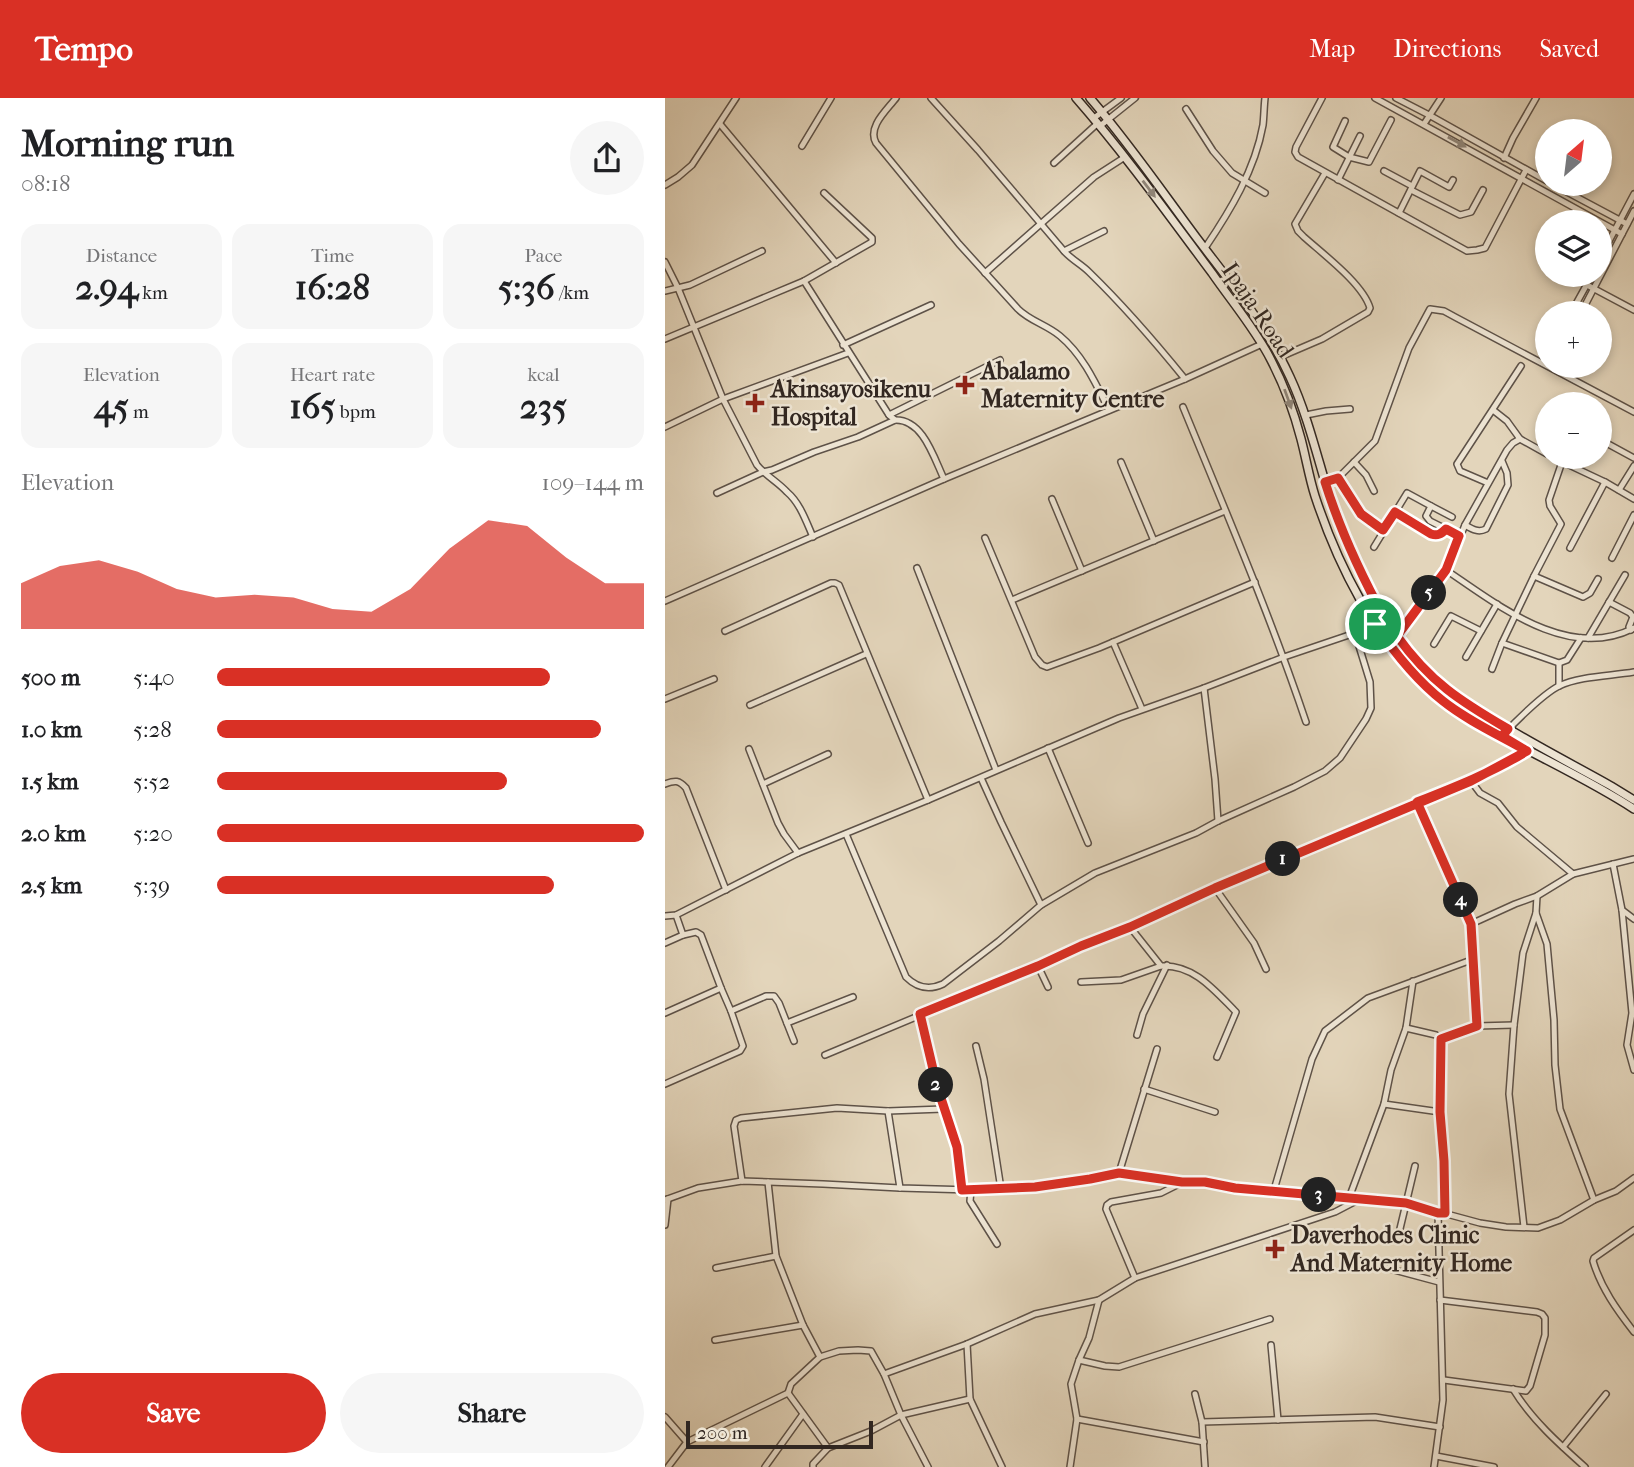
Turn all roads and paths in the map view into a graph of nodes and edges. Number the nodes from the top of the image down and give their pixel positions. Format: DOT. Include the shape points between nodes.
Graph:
graph roads {
  1 [pos="735,98"];
  2 [pos="831,98"];
  3 [pos="896,98"];
  4 [pos="931,98"];
  5 [pos="1076,98"];
  6 [pos="1090,98"];
  7 [pos="1121,98"];
  8 [pos="1135,98"];
  9 [pos="1265,98"];
  10 [pos="1322,98"];
  11 [pos="1375,98"];
  12 [pos="1396,98"];
  13 [pos="1441,98"];
  14 [pos="1536,98"];
  15 [pos="1186,109"];
  16 [pos="1429,115"];
  17 [pos="1105,116"];
  18 [pos="1391,120"];
  19 [pos="1345,121"];
  20 [pos="1097,122"];
  21 [pos="719,124"];
  22 [pos="1424,124"];
  23 [pos="1360,136"];
  24 [pos="802,146"];
  25 [pos="1125,157"];
  26 [pos="1349,157"];
  27 [pos="1504,158"];
  28 [pos="1054,163"];
  29 [pos="1526,170"];
  30 [pos="1384,171"];
  31 [pos="1325,173"];
  32 [pos="1535,175"];
  33 [pos="1521,178"];
  34 [pos="1338,180"];
  35 [pos="1453,180"];
  36 [pos="1244,181"];
  37 [pos="665,185"];
  38 [pos="1411,188"];
  39 [pos="1483,190"];
  40 [pos="824,193"];
  41 [pos="1265,193"];
  42 [pos="1634,194"];
  43 [pos="1575,196"];
  44 [pos="1634,211"];
  45 [pos="1399,213"];
  46 [pos="1620,220"];
  47 [pos="1041,224"];
  48 [pos="1627,224"];
  49 [pos="1615,230"];
  50 [pos="1104,231"];
  51 [pos="1622,234"];
  52 [pos="1612,236"];
  53 [pos="1205,248"];
  54 [pos="762,251"];
  55 [pos="1064,251"];
  56 [pos="665,262"];
  57 [pos="835,263"];
  58 [pos="985,273"];
  59 [pos="804,281"];
  60 [pos="1590,287"];
  61 [pos="678,288"];
  62 [pos="1594,289"];
  63 [pos="665,291"];
  64 [pos="1588,301"];
  65 [pos="931,305"];
  66 [pos="1634,310"];
  67 [pos="694,327"];
  68 [pos="665,339"];
  69 [pos="1262,344"];
  70 [pos="843,345"];
  71 [pos="848,353"];
  72 [pos="1280,357"];
  73 [pos="1000,360"];
  74 [pos="1535,360"];
  75 [pos="1521,366"];
  76 [pos="1572,378"];
  77 [pos="1185,379"];
  78 [pos="723,399"];
  79 [pos="1183,407"];
  80 [pos="1350,409"];
  81 [pos="1109,410"];
  82 [pos="1493,411"];
  83 [pos="1634,412"];
  84 [pos="889,415"];
  85 [pos="1306,415"];
  86 [pos="895,420"];
  87 [pos="665,427"];
  88 [pos="1520,439"];
  89 [pos="1612,446"];
  90 [pos="1535,447"];
  91 [pos="1634,458"];
  92 [pos="1502,461"];
  93 [pos="1121,462"];
  94 [pos="1353,462"];
  95 [pos="1634,466"];
  96 [pos="1560,469"];
  97 [pos="1577,469"];
  98 [pos="763,472"];
  99 [pos="1338,478"];
  100 [pos="944,479"];
  101 [pos="1325,482"];
  102 [pos="1605,482"];
  103 [pos="1488,483"];
  104 [pos="1619,490"];
  105 [pos="1374,491"];
  106 [pos="717,493"];
  107 [pos="1052,499"];
  108 [pos="1634,499"];
  109 [pos="1431,506"];
  110 [pos="1225,510"];
  111 [pos="1395,512"];
  112 [pos="1634,515"];
  113 [pos="1452,517"];
  114 [pos="1465,525"];
  115 [pos="1446,529"];
  116 [pos="1383,530"];
  117 [pos="1459,536"];
  118 [pos="813,537"];
  119 [pos="985,538"];
  120 [pos="1154,541"];
  121 [pos="1374,547"];
  122 [pos="1570,548"];
  123 [pos="1612,558"];
  124 [pos="917,568"];
  125 [pos="1446,570"];
  126 [pos="1082,571"];
  127 [pos="1625,575"];
  128 [pos="1534,576"];
  129 [pos="1598,579"];
  130 [pos="1255,582"];
  131 [pos="1012,600"];
  132 [pos="665,601"];
  133 [pos="1609,602"];
  134 [pos="1497,604"];
  135 [pos="1515,616"];
  136 [pos="1385,619"];
  137 [pos="1375,624"];
  138 [pos="1632,629"];
  139 [pos="725,631"];
  140 [pos="1481,631"];
  141 [pos="1355,633"];
  142 [pos="1397,636"];
  143 [pos="1584,638"];
  144 [pos="1113,642"];
  145 [pos="1502,643"];
  146 [pos="1434,644"];
  147 [pos="866,654"];
  148 [pos="1284,657"];
  149 [pos="1466,657"];
  150 [pos="1559,663"];
  151 [pos="1492,669"];
  152 [pos="1634,672"];
  153 [pos="714,679"];
  154 [pos="1559,686"];
  155 [pos="1204,688"];
  156 [pos="665,699"];
  157 [pos="750,705"];
  158 [pos="1142,709"];
  159 [pos="1307,722"];
  160 [pos="1508,729"];
  161 [pos="1502,736"];
  162 [pos="1048,748"];
  163 [pos="749,749"];
  164 [pos="1527,751"];
  165 [pos="828,754"];
  166 [pos="996,770"];
  167 [pos="981,778"];
  168 [pos="1471,781"];
  169 [pos="665,784"];
  170 [pos="763,784"];
  171 [pos="928,800"];
  172 [pos="1634,800"];
  173 [pos="1417,802"];
  174 [pos="1634,809"];
  175 [pos="1218,821"];
  176 [pos="846,834"];
  177 [pos="1088,842"];
  178 [pos="798,853"];
  179 [pos="1634,859"];
  180 [pos="1613,864"];
  181 [pos="1573,874"];
  182 [pos="1215,888"];
  183 [pos="726,890"];
  184 [pos="1537,896"];
  185 [pos="1041,905"];
  186 [pos="1622,910"];
  187 [pos="1536,913"];
  188 [pos="676,915"];
  189 [pos="665,916"];
  190 [pos="1634,919"];
  191 [pos="1471,924"];
  192 [pos="1130,927"];
  193 [pos="683,935"];
  194 [pos="665,943"];
  195 [pos="1474,959"];
  196 [pos="1164,965"];
  197 [pos="1038,966"];
  198 [pos="1265,969"];
  199 [pos="1413,981"];
  200 [pos="1081,982"];
  201 [pos="1048,987"];
  202 [pos="720,988"];
  203 [pos="853,997"];
  204 [pos="731,1011"];
  205 [pos="665,1013"];
  206 [pos="920,1014"];
  207 [pos="1633,1014"];
  208 [pos="787,1023"];
  209 [pos="1514,1025"];
  210 [pos="1477,1026"];
  211 [pos="1406,1028"];
  212 [pos="1137,1035"];
  213 [pos="1441,1039"];
  214 [pos="794,1041"];
  215 [pos="976,1046"];
  216 [pos="1157,1049"];
  217 [pos="825,1055"];
  218 [pos="1217,1057"];
  219 [pos="1634,1070"];
  220 [pos="665,1084"];
  221 [pos="1144,1089"];
  222 [pos="1384,1104"];
  223 [pos="943,1109"];
  224 [pos="888,1111"];
  225 [pos="1215,1112"];
  226 [pos="1440,1112"];
  227 [pos="1415,1166"];
  228 [pos="1119,1173"];
  229 [pos="1634,1178"];
  230 [pos="742,1181"];
  231 [pos="768,1182"];
  232 [pos="1182,1182"];
  233 [pos="900,1188"];
  234 [pos="1001,1189"];
  235 [pos="962,1190"];
  236 [pos="971,1190"];
  237 [pos="1274,1190"];
  238 [pos="1349,1198"];
  239 [pos="666,1199"];
  240 [pos="1361,1199"];
  241 [pos="1594,1200"];
  242 [pos="1406,1203"];
  243 [pos="1442,1213"];
  244 [pos="665,1225"];
  245 [pos="1524,1227"];
  246 [pos="1634,1230"];
  247 [pos="1398,1237"];
  248 [pos="997,1244"];
  249 [pos="776,1256"];
  250 [pos="1357,1260"];
  251 [pos="716,1268"];
  252 [pos="1135,1278"];
  253 [pos="1439,1282"];
  254 [pos="1099,1300"];
  255 [pos="1440,1300"];
  256 [pos="1270,1319"];
  257 [pos="803,1325"];
  258 [pos="1634,1332"];
  259 [pos="715,1340"];
  260 [pos="967,1344"];
  261 [pos="1271,1345"];
  262 [pos="820,1357"];
  263 [pos="1079,1360"];
  264 [pos="884,1374"];
  265 [pos="1444,1380"];
  266 [pos="1513,1389"];
  267 [pos="788,1394"];
  268 [pos="1195,1394"];
  269 [pos="1606,1394"];
  270 [pos="970,1399"];
  271 [pos="803,1414"];
  272 [pos="901,1416"];
  273 [pos="665,1417"];
  274 [pos="1077,1419"];
  275 [pos="1277,1420"];
  276 [pos="1202,1422"];
  277 [pos="1440,1427"];
  278 [pos="1203,1442"];
  279 [pos="687,1443"];
  280 [pos="1563,1447"];
  281 [pos="828,1448"];
  282 [pos="1436,1456"];
  283 [pos="668,1467"];
  284 [pos="765,1467"];
  285 [pos="813,1467"];
  286 [pos="928,1467"];
  287 [pos="1002,1467"];
  288 [pos="1070,1467"];
  289 [pos="1205,1467"];
  290 [pos="1434,1467"];
  291 [pos="1494,1467"];
  292 [pos="1585,1467"];
  1 -- 21 [label="street"];
  2 -- 24 [label="street"];
  3 -- 58 [label="street" via="878,121 873,139"];
  4 -- 47 [label="street"];
  5 -- 20 [label="main road, Ipaja Road"];
  6 -- 17 [label="main road, Ipaja Road"];
  7 -- 17 [label="street"];
  8 -- 17 [label="street"];
  9 -- 36 [label="street" via="1263,126"];
  10 -- 31 [label="street" via="1295,152"];
  11 -- 22 [label="street"];
  12 -- 16 [label="street"];
  13 -- 16 [label="street"];
  14 -- 27 [label="street"];
  15 -- 36 [label="street" via="1213,151"];
  16 -- 22 [label="street"];
  16 -- 27 [label="street"];
  17 -- 20 [label="street"];
  17 -- 20 [label="street"];
  17 -- 53 [label="main road, Ipaja Road"];
  18 -- 26 [label="street" via="1369,162"];
  19 -- 26 [label="street" via="1332,146"];
  20 -- 25 [label="main road, Ipaja Road"];
  20 -- 28 [label="street"];
  21 -- 37 [label="street" via="692,164"];
  21 -- 57 [label="street"];
  22 -- 33 [label="street, one-way"];
  23 -- 26 [label="street"];
  25 -- 47 [label="street" via="1094,177"];
  25 -- 69 [label="main road, Ipaja Road, one-way"];
  26 -- 34 [label="street"];
  27 -- 29 [label="street"];
  29 -- 32 [label="street"];
  29 -- 33 [label="street"];
  30 -- 38 [label="street"];
  31 -- 34 [label="street"];
  31 -- 72 [label="street" via="1294,224 1353,282 1370,308 1322,339"];
  33 -- 45 [label="street" via="1485,248 1468,251"];
  33 -- 49 [label="street"];
  34 -- 45 [label="street"];
  35 -- 38 [label="street" via="1449,187 1420,171"];
  36 -- 41 [label="street"];
  36 -- 53 [label="street"];
  38 -- 39 [label="street" via="1459,215 1471,212"];
  38 -- 45 [label="street"];
  40 -- 57 [label="street" via="872,239"];
  42 -- 46 [label="street"];
  43 -- 46 [label="street"];
  44 -- 48 [label="street"];
  46 -- 48 [label="street"];
  46 -- 49 [label="street"];
  47 -- 55 [label="street"];
  47 -- 58 [label="street"];
  48 -- 51 [label="street"];
  49 -- 51 [label="street"];
  49 -- 52 [label="street"];
  50 -- 55 [label="street"];
  51 -- 62 [label="street"];
  53 -- 72 [label="main road, Ipaja Road"];
  54 -- 61 [label="street"];
  55 -- 77 [label="street" via="1148,333"];
  56 -- 61 [label="street"];
  57 -- 59 [label="street"];
  58 -- 81 [label="street" via="1026,316 1057,333 1076,352"];
  59 -- 67 [label="street"];
  59 -- 70 [label="street"];
  60 -- 62 [label="street"];
  61 -- 63 [label="street"];
  61 -- 67 [label="street"];
  62 -- 64 [label="street"];
  62 -- 66 [label="street"];
  65 -- 70 [label="street"];
  67 -- 68 [label="street"];
  67 -- 78 [label="street"];
  69 -- 77 [label="street"];
  69 -- 137 [label="main road, Ipaja Road, one-way" via="1290,402 1329,534"];
  70 -- 71 [label="street"];
  71 -- 78 [label="street"];
  71 -- 84 [label="street"];
  72 -- 85 [label="main road, Ipaja Road"];
  73 -- 84 [label="street"];
  74 -- 94 [label="street" via="1444,311 1430,309 1409,348 1375,441"];
  75 -- 82 [label="street"];
  76 -- 83 [label="street"];
  77 -- 81 [label="street"];
  78 -- 87 [label="street"];
  78 -- 98 [label="street"];
  79 -- 110 [label="street"];
  80 -- 85 [label="street"];
  81 -- 100 [label="street"];
  82 -- 88 [label="street"];
  82 -- 103 [label="street" via="1457,464 1460,471"];
  84 -- 86 [label="street"];
  85 -- 101 [label="main road, Ipaja Road"];
  86 -- 98 [label="street"];
  86 -- 100 [label="street" via="919,431"];
  88 -- 90 [label="street"];
  88 -- 92 [label="street"];
  89 -- 91 [label="street"];
  92 -- 103 [label="street"];
  92 -- 114 [label="street" via="1509,485 1486,529"];
  93 -- 120 [label="street"];
  94 -- 99 [label="street"];
  94 -- 105 [label="street"];
  95 -- 104 [label="street"];
  96 -- 128 [label="street" via="1549,500 1561,524"];
  97 -- 102 [label="street"];
  98 -- 106 [label="street"];
  98 -- 118 [label="street" via="796,502"];
  99 -- 101 [label="street"];
  99 -- 116 [label="street" via="1361,514"];
  100 -- 118 [label="street"];
  101 -- 136 [label="main road, Ipaja Road" via="1359,570"];
  102 -- 104 [label="street"];
  102 -- 122 [label="street"];
  103 -- 114 [label="street"];
  104 -- 108 [label="street"];
  107 -- 126 [label="street"];
  109 -- 111 [label="street" via="1407,493"];
  109 -- 113 [label="street"];
  109 -- 115 [label="street" via="1426,516"];
  110 -- 120 [label="street"];
  110 -- 130 [label="street"];
  111 -- 115 [label="street" via="1431,534 1437,536"];
  111 -- 116 [label="street"];
  112 -- 123 [label="street"];
  114 -- 117 [label="street"];
  115 -- 117 [label="street"];
  116 -- 121 [label="street"];
  117 -- 125 [label="street"];
  118 -- 132 [label="street"];
  119 -- 131 [label="street"];
  120 -- 126 [label="street"];
  124 -- 166 [label="street"];
  125 -- 134 [label="street"];
  125 -- 142 [label="street"];
  126 -- 131 [label="street"];
  127 -- 133 [label="street"];
  128 -- 129 [label="street" via="1583,597"];
  128 -- 135 [label="street"];
  130 -- 144 [label="street"];
  130 -- 148 [label="street"];
  131 -- 144 [label="street" via="1042,665"];
  133 -- 138 [label="street" via="1630,613"];
  133 -- 143 [label="street"];
  134 -- 135 [label="street"];
  134 -- 140 [label="street"];
  135 -- 143 [label="street" via="1571,638"];
  135 -- 145 [label="street"];
  136 -- 137 [label="street"];
  136 -- 142 [label="main road, Ipaja Road"];
  137 -- 141 [label="street"];
  137 -- 161 [label="main road, Ipaja Road" via="1429,689"];
  138 -- 143 [label="street"];
  139 -- 147 [label="street" via="835,583"];
  140 -- 146 [label="street" via="1451,616"];
  140 -- 149 [label="street"];
  141 -- 148 [label="street"];
  141 -- 175 [label="street" via="1370,682 1371,708 1341,758 1294,787"];
  142 -- 160 [label="main road, Ipaja Road" via="1451,694"];
  143 -- 150 [label="street"];
  144 -- 158 [label="street"];
  145 -- 150 [label="street"];
  145 -- 151 [label="street"];
  147 -- 157 [label="street"];
  147 -- 171 [label="street"];
  148 -- 155 [label="street"];
  148 -- 159 [label="street"];
  150 -- 154 [label="street"];
  152 -- 154 [label="street"];
  153 -- 156 [label="street"];
  154 -- 160 [label="street"];
  155 -- 158 [label="street"];
  155 -- 175 [label="street"];
  158 -- 162 [label="street"];
  160 -- 161 [label="street"];
  160 -- 172 [label="main road, Ipaja Road"];
  161 -- 164 [label="main road, Ipaja Road"];
  162 -- 166 [label="street"];
  162 -- 177 [label="street"];
  163 -- 170 [label="street"];
  164 -- 168 [label="street"];
  164 -- 174 [label="main road, Ipaja Road"];
  165 -- 170 [label="street"];
  166 -- 167 [label="street"];
  167 -- 171 [label="street"];
  167 -- 185 [label="street"];
  168 -- 173 [label="street"];
  168 -- 181 [label="street"];
  169 -- 183 [label="street" via="674,780 686,788"];
  170 -- 178 [label="street" via="784,834"];
  171 -- 176 [label="street"];
  173 -- 182 [label="street"];
  173 -- 191 [label="street"];
  175 -- 185 [label="street" via="1095,873"];
  176 -- 178 [label="street"];
  176 -- 185 [label="street" via="906,977 918,986 943,984"];
  178 -- 183 [label="street"];
  179 -- 180 [label="street"];
  180 -- 181 [label="street"];
  180 -- 186 [label="street"];
  181 -- 184 [label="street"];
  182 -- 192 [label="street"];
  182 -- 198 [label="street" via="1254,943"];
  183 -- 188 [label="street"];
  184 -- 187 [label="street"];
  184 -- 191 [label="street"];
  186 -- 190 [label="street"];
  186 -- 207 [label="street"];
  187 -- 209 [label="street" via="1523,953"];
  187 -- 241 [label="street" via="1547,944 1560,1109"];
  188 -- 189 [label="street"];
  188 -- 193 [label="street"];
  191 -- 195 [label="street"];
  192 -- 196 [label="street"];
  192 -- 197 [label="street"];
  193 -- 194 [label="street"];
  193 -- 202 [label="street" via="701,935"];
  195 -- 199 [label="street"];
  195 -- 210 [label="street"];
  196 -- 200 [label="street" via="1121,980"];
  196 -- 212 [label="street"];
  196 -- 218 [label="street" via="1198,976 1236,1012"];
  197 -- 201 [label="street"];
  197 -- 206 [label="street"];
  199 -- 211 [label="street"];
  199 -- 237 [label="street" via="1363,1000 1325,1031 1312,1059"];
  202 -- 204 [label="street"];
  202 -- 205 [label="street"];
  203 -- 208 [label="street"];
  204 -- 208 [label="street" via="771,995"];
  204 -- 220 [label="street" via="743,1046 740,1051"];
  206 -- 217 [label="street"];
  206 -- 223 [label="street"];
  207 -- 219 [label="street" via="1627,1045"];
  208 -- 214 [label="street"];
  209 -- 210 [label="street"];
  209 -- 245 [label="street" via="1509,1094"];
  210 -- 213 [label="street"];
  211 -- 213 [label="street"];
  211 -- 222 [label="street"];
  213 -- 226 [label="street"];
  215 -- 234 [label="street"];
  216 -- 221 [label="street"];
  221 -- 225 [label="street"];
  221 -- 228 [label="street"];
  222 -- 226 [label="street"];
  222 -- 238 [label="street"];
  223 -- 224 [label="street"];
  223 -- 235 [label="street" via="957,1147"];
  224 -- 230 [label="street" via="837,1108 736,1120"];
  224 -- 233 [label="street"];
  226 -- 243 [label="street"];
  227 -- 242 [label="street"];
  228 -- 232 [label="street"];
  228 -- 234 [label="street"];
  229 -- 241 [label="street"];
  230 -- 231 [label="street"];
  230 -- 239 [label="street"];
  231 -- 233 [label="street"];
  231 -- 249 [label="street"];
  232 -- 237 [label="street"];
  232 -- 252 [label="street" via="1161,1194 1111,1202 1105,1209"];
  233 -- 235 [label="street"];
  234 -- 236 [label="street"];
  235 -- 236 [label="street"];
  236 -- 248 [label="street" via="970,1201"];
  237 -- 238 [label="street"];
  238 -- 240 [label="street"];
  239 -- 244 [label="street"];
  240 -- 242 [label="street"];
  240 -- 252 [label="street" via="1335,1212"];
  241 -- 245 [label="street" via="1560,1220 1538,1228"];
  242 -- 243 [label="street"];
  242 -- 247 [label="street"];
  243 -- 245 [label="street"];
  243 -- 253 [label="street"];
  246 -- 258 [label="street" via="1593,1261 1617,1311"];
  249 -- 251 [label="street"];
  249 -- 257 [label="street"];
  250 -- 253 [label="street"];
  252 -- 254 [label="street"];
  253 -- 255 [label="street"];
  254 -- 260 [label="street" via="1035,1314"];
  254 -- 263 [label="street"];
  255 -- 265 [label="street"];
  255 -- 266 [label="street" via="1542,1314 1545,1335 1530,1386 1526,1391"];
  256 -- 263 [label="street" via="1119,1367"];
  257 -- 259 [label="street"];
  257 -- 262 [label="street"];
  260 -- 264 [label="street"];
  260 -- 270 [label="street"];
  261 -- 275 [label="street"];
  262 -- 264 [label="street" via="871,1351"];
  262 -- 267 [label="street" via="791,1384"];
  263 -- 274 [label="street" via="1071,1384"];
  264 -- 272 [label="street"];
  265 -- 266 [label="street"];
  265 -- 277 [label="street"];
  266 -- 280 [label="street"];
  267 -- 271 [label="street"];
  267 -- 279 [label="street"];
  268 -- 276 [label="street"];
  269 -- 280 [label="street"];
  270 -- 272 [label="street"];
  270 -- 287 [label="street"];
  271 -- 281 [label="street"];
  271 -- 284 [label="street"];
  272 -- 281 [label="street"];
  272 -- 286 [label="street"];
  273 -- 279 [label="street"];
  274 -- 278 [label="street"];
  274 -- 288 [label="street"];
  275 -- 276 [label="street"];
  275 -- 277 [label="street" via="1375,1417"];
  276 -- 278 [label="street"];
  277 -- 282 [label="street"];
  278 -- 289 [label="street"];
  279 -- 283 [label="street"];
  280 -- 292 [label="street"];
  281 -- 285 [label="street"];
  282 -- 290 [label="street"];
  282 -- 291 [label="street"];
}
